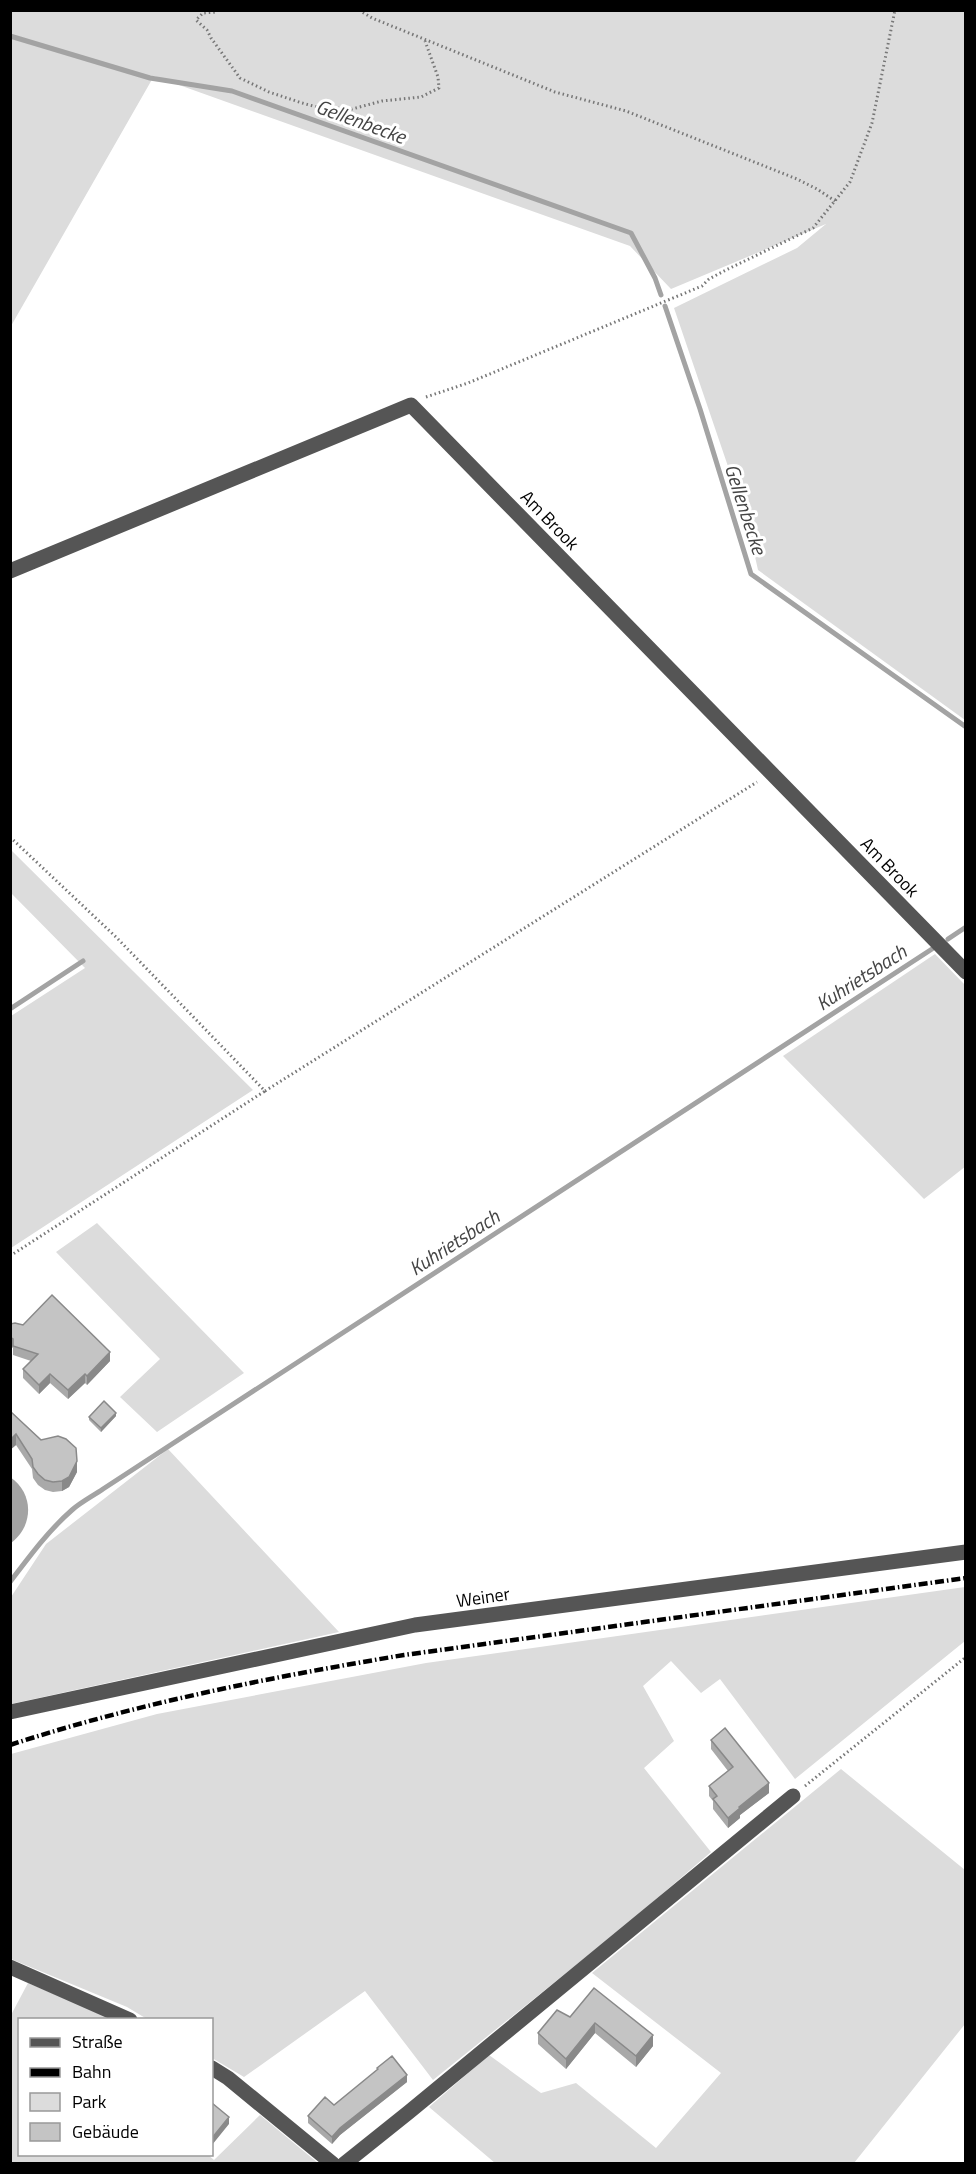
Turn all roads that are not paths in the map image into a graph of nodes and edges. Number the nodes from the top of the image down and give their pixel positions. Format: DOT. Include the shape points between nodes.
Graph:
graph roads {
  1 [pos="10,572"];
  2 [pos="966,972"];
  3 [pos="966,1552"];
  4 [pos="10,1712"];
  5 [pos="793,1796"];
  6 [pos="10,1967"];
  7 [pos="128,2018"];
  8 [pos="213,2069"];
  9 [pos="333,2163"];
  10 [pos="344,2163"];
  1 -- 2 [label="street, Am Brook" via="411,405"];
  3 -- 4 [label="street, Weiner" via="415,1625"];
  5 -- 10 [label="street"];
  6 -- 7 [label="street"];
  8 -- 9 [label="street"];
}
